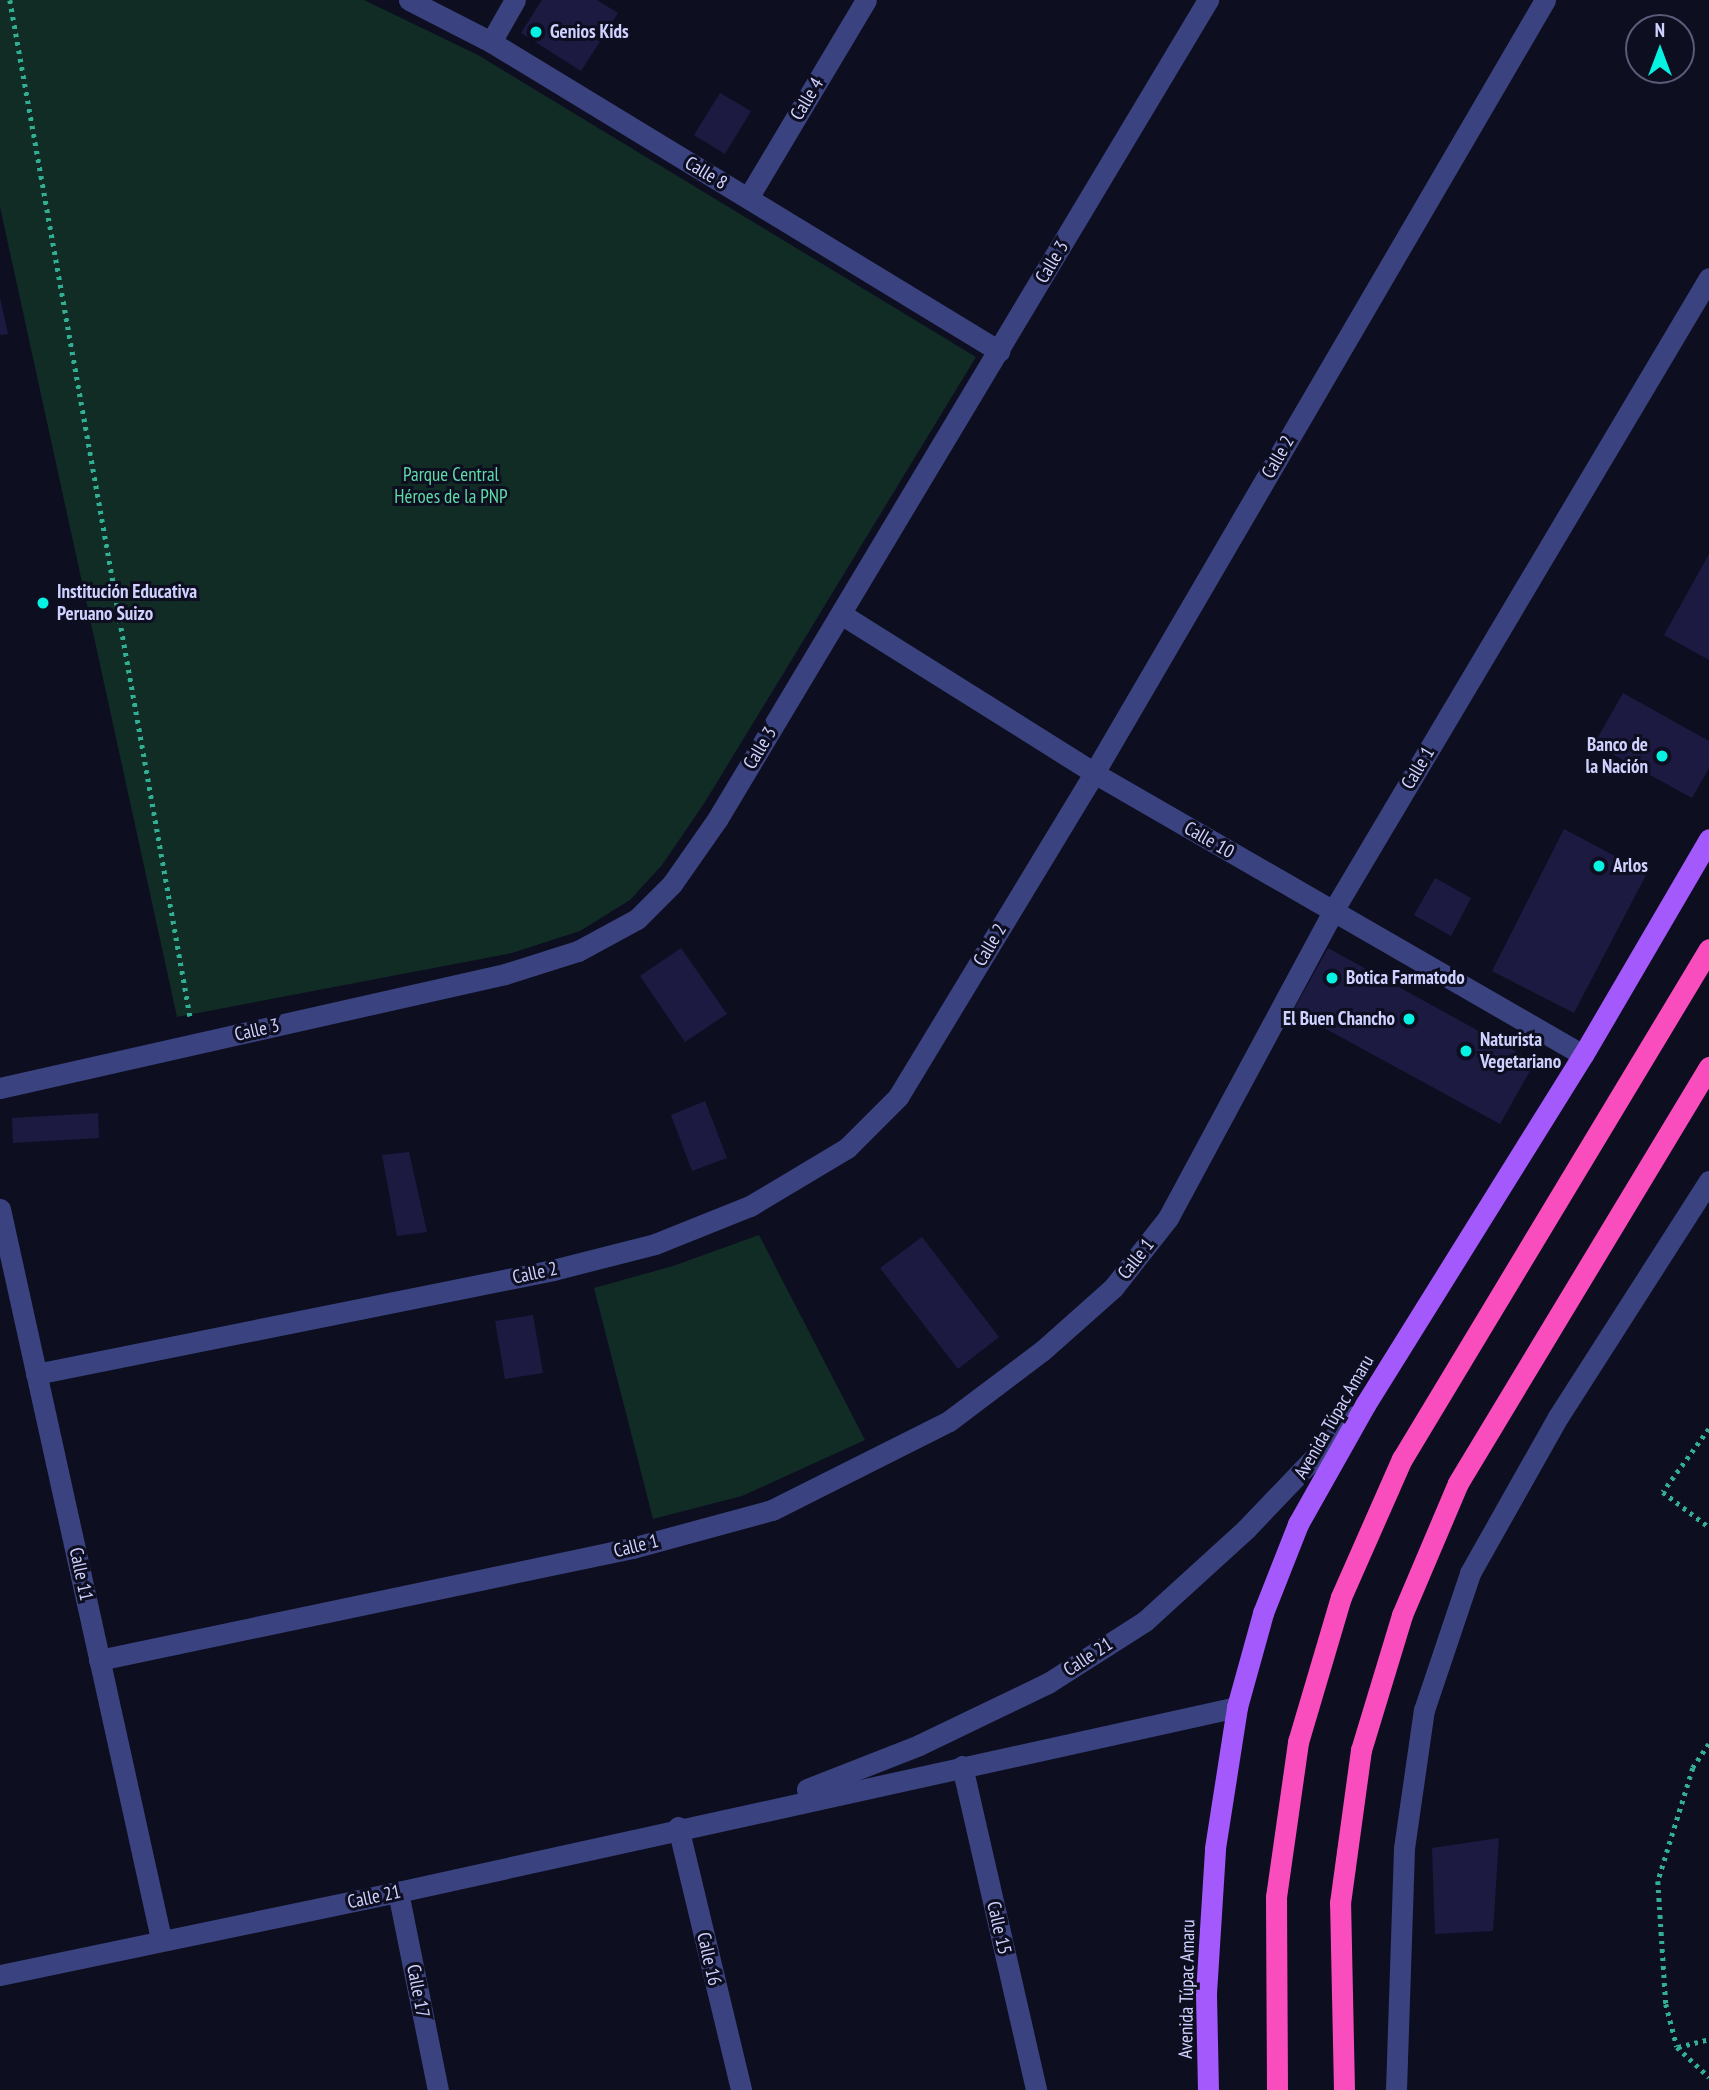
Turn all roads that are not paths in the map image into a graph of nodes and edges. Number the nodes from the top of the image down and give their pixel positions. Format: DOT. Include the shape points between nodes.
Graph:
graph roads {
  1 [pos="409,0"];
  2 [pos="515,0"];
  3 [pos="866,0"];
  4 [pos="1208,0"];
  5 [pos="1545,0"];
  6 [pos="491,42"];
  7 [pos="748,198"];
  8 [pos="1709,278"];
  9 [pos="999,351"];
  10 [pos="841,614"];
  11 [pos="1094,773"];
  12 [pos="1709,839"];
  13 [pos="1333,911"];
  14 [pos="1709,949"];
  15 [pos="1583,1055"];
  16 [pos="1709,1067"];
  17 [pos="0,1088"];
  18 [pos="1709,1181"];
  19 [pos="0,1209"];
  20 [pos="36,1374"];
  21 [pos="1365,1405"];
  22 [pos="99,1660"];
  23 [pos="1237,1707"];
  24 [pos="962,1766"];
  25 [pos="747,1812"];
  26 [pos="678,1827"];
  27 [pos="398,1892"];
  28 [pos="161,1939"];
  29 [pos="0,1975"];
  30 [pos="438,2090"];
  31 [pos="741,2090"];
  32 [pos="1037,2090"];
  33 [pos="1208,2090"];
  34 [pos="1277,2090"];
  35 [pos="1344,2090"];
  36 [pos="1396,2090"];
  1 -- 6 [label="street, Calle 8"];
  2 -- 6 [label="street"];
  3 -- 7 [label="street, Calle 4"];
  4 -- 9 [label="street, Calle 3"];
  5 -- 11 [label="street, Calle 2"];
  6 -- 7 [label="street, Calle 8"];
  7 -- 9 [label="street, Calle 8"];
  8 -- 13 [label="street, Calle 1"];
  9 -- 10 [label="street, Calle 3"];
  10 -- 11 [label="street, Calle 10"];
  10 -- 17 [label="street, Calle 3" via="718,818 672,884 637,919 578,951 505,974"];
  11 -- 13 [label="street, Calle 10"];
  11 -- 20 [label="street, Calle 2" via="898,1097 847,1148 750,1206 654,1244 553,1270"];
  12 -- 15 [label="main road, Avenida Túpac Amaru"];
  13 -- 15 [label="street, Calle 10"];
  13 -- 22 [label="street, Calle 1" via="1168,1218 1113,1288 1042,1351 949,1421 772,1510 632,1548"];
  14 -- 34 [label="highway" via="1402,1459 1341,1597 1298,1742 1276,1897"];
  15 -- 21 [label="main road, Avenida Túpac Amaru"];
  16 -- 35 [label="highway" via="1458,1483 1402,1615 1362,1750 1340,1903"];
  18 -- 36 [label="street" via="1558,1417 1470,1573 1424,1710 1410,1807 1396,1977"];
  19 -- 20 [label="street, Calle 11"];
  20 -- 22 [label="street, Calle 11"];
  21 -- 23 [label="main road, Avenida Túpac Amaru" via="1298,1524 1263,1613"];
  21 -- 25 [label="street, Calle 21" via="1246,1529 1145,1621 1048,1683 919,1745"];
  22 -- 28 [label="street, Calle 11"];
  23 -- 24 [label="street, Calle 21"];
  23 -- 33 [label="main road, Avenida Túpac Amaru" via="1215,1848 1206,1993"];
  24 -- 25 [label="street, Calle 21"];
  24 -- 32 [label="street, Calle 15"];
  25 -- 26 [label="street, Calle 21"];
  26 -- 27 [label="street, Calle 21"];
  26 -- 31 [label="street, Calle 16"];
  27 -- 28 [label="street, Calle 21"];
  27 -- 30 [label="street, Calle 17"];
  28 -- 29 [label="street, Calle 21"];
}
